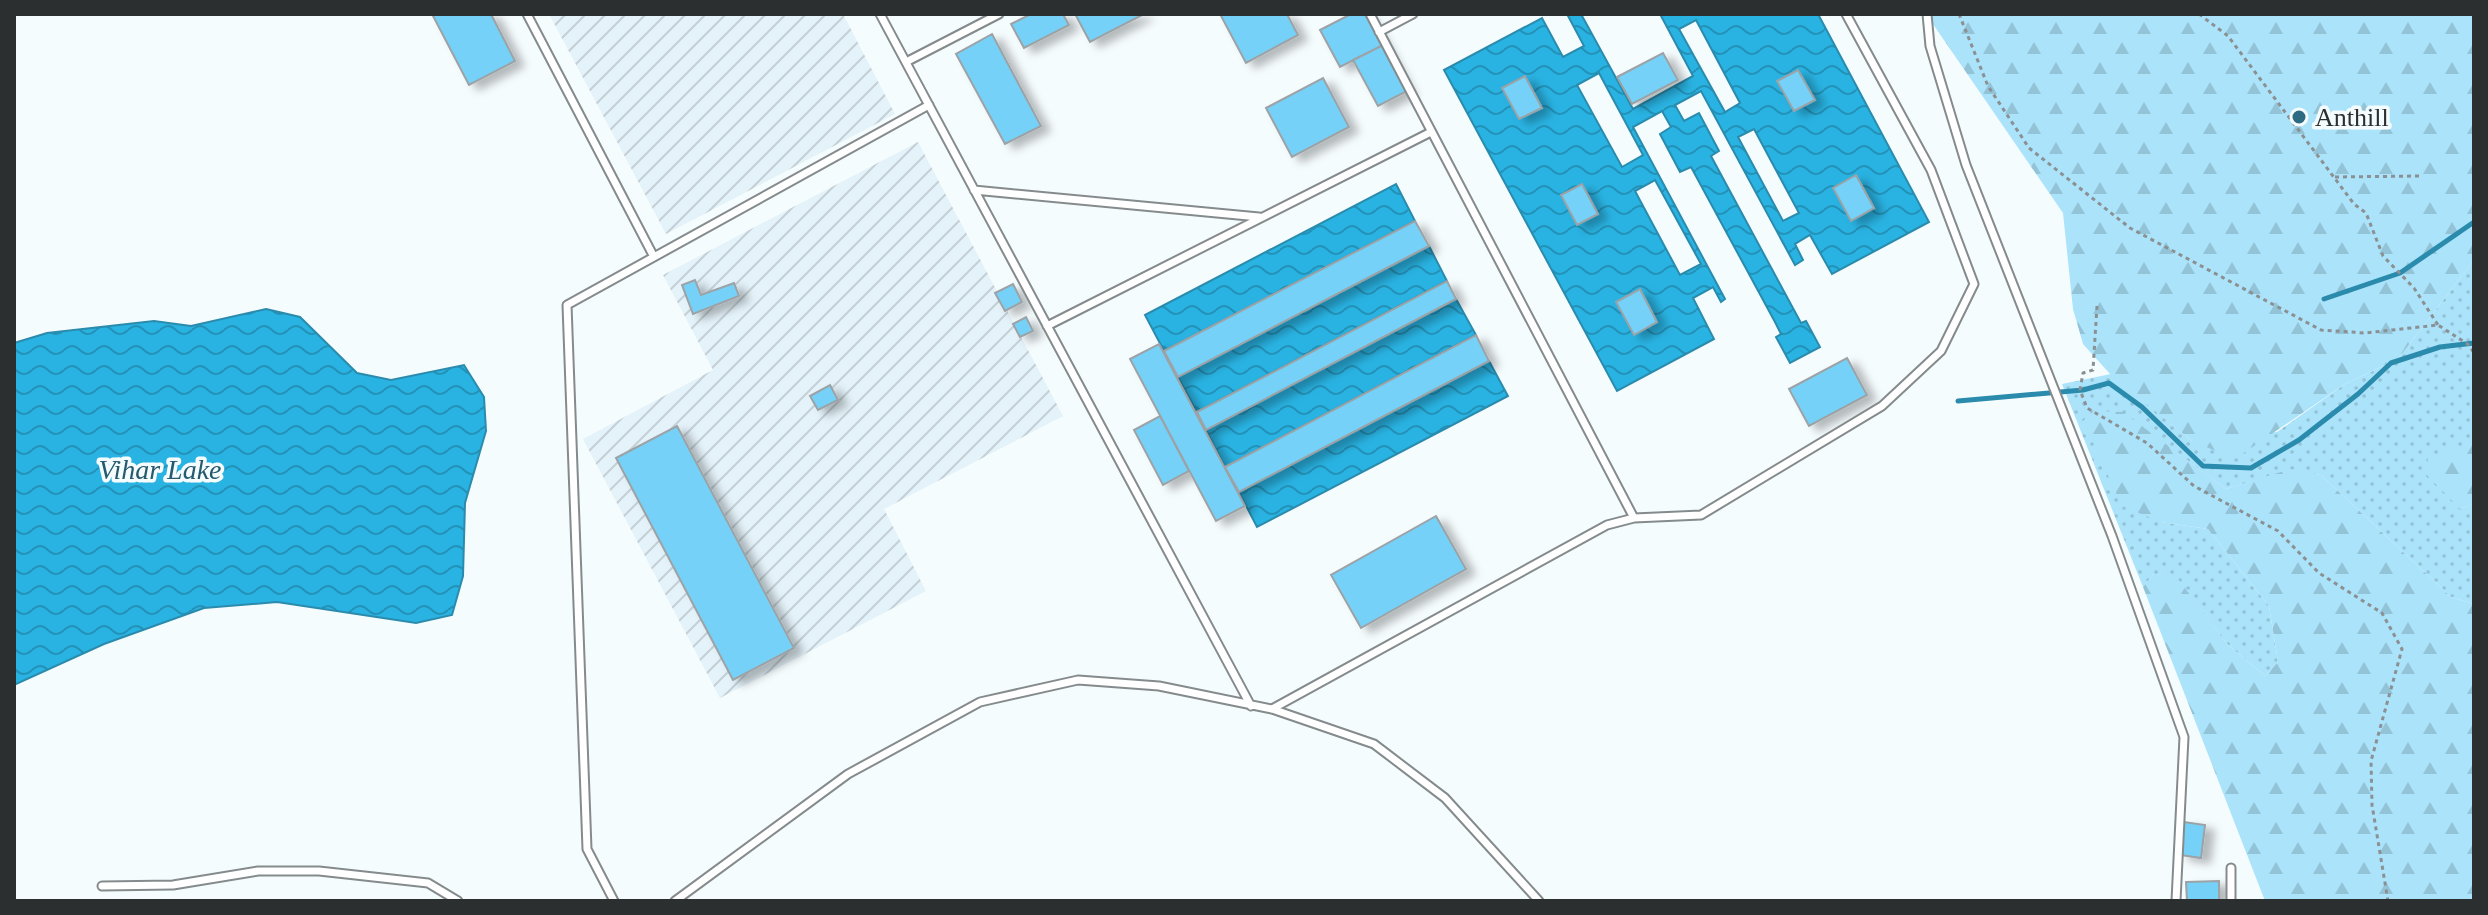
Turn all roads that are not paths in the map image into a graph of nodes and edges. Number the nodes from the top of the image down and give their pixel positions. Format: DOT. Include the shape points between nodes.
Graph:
graph roads {
  1 [pos="527,14"];
  2 [pos="880,14"];
  3 [pos="999,14"];
  4 [pos="1370,14"];
  5 [pos="1413,14"];
  6 [pos="1846,14"];
  7 [pos="1927,14"];
  8 [pos="1379,32"];
  9 [pos="906,62"];
  10 [pos="929,105"];
  11 [pos="1431,132"];
  12 [pos="974,190"];
  13 [pos="1262,218"];
  14 [pos="654,257"];
  15 [pos="1047,326"];
  16 [pos="1634,518"];
  17 [pos="1251,706"];
  18 [pos="1272,709"];
  19 [pos="2231,868"];
  20 [pos="102,886"];
  21 [pos="458,901"];
  22 [pos="614,901"];
  23 [pos="675,901"];
  24 [pos="1539,901"];
  25 [pos="2176,901"];
  26 [pos="2231,901"];
  1 -- 14 [label="lane"];
  2 -- 9 [label="lane"];
  3 -- 9 [label="lane"];
  4 -- 8 [label="lane"];
  5 -- 8 [label="lane"];
  6 -- 16 [label="lane" via="1931,170 1974,284 1941,351 1882,406 1701,515"];
  7 -- 25 [label="lane" via="1930,46 1966,165 2184,737"];
  8 -- 11 [label="lane"];
  9 -- 10 [label="lane"];
  10 -- 12 [label="lane"];
  10 -- 14 [label="lane"];
  11 -- 13 [label="lane"];
  11 -- 16 [label="lane"];
  12 -- 13 [label="lane"];
  12 -- 15 [label="lane"];
  13 -- 15 [label="lane"];
  14 -- 22 [label="lane" via="567,305 587,849"];
  15 -- 17 [label="lane"];
  16 -- 18 [label="lane" via="1607,525"];
  17 -- 18 [label="lane"];
  17 -- 23 [label="lane" via="1159,686 1078,680 980,702 848,774"];
  18 -- 24 [label="lane" via="1374,744 1445,798"];
  19 -- 26 [label="lane"];
  20 -- 21 [label="lane" via="173,885 258,871 319,871 428,883"];
}
